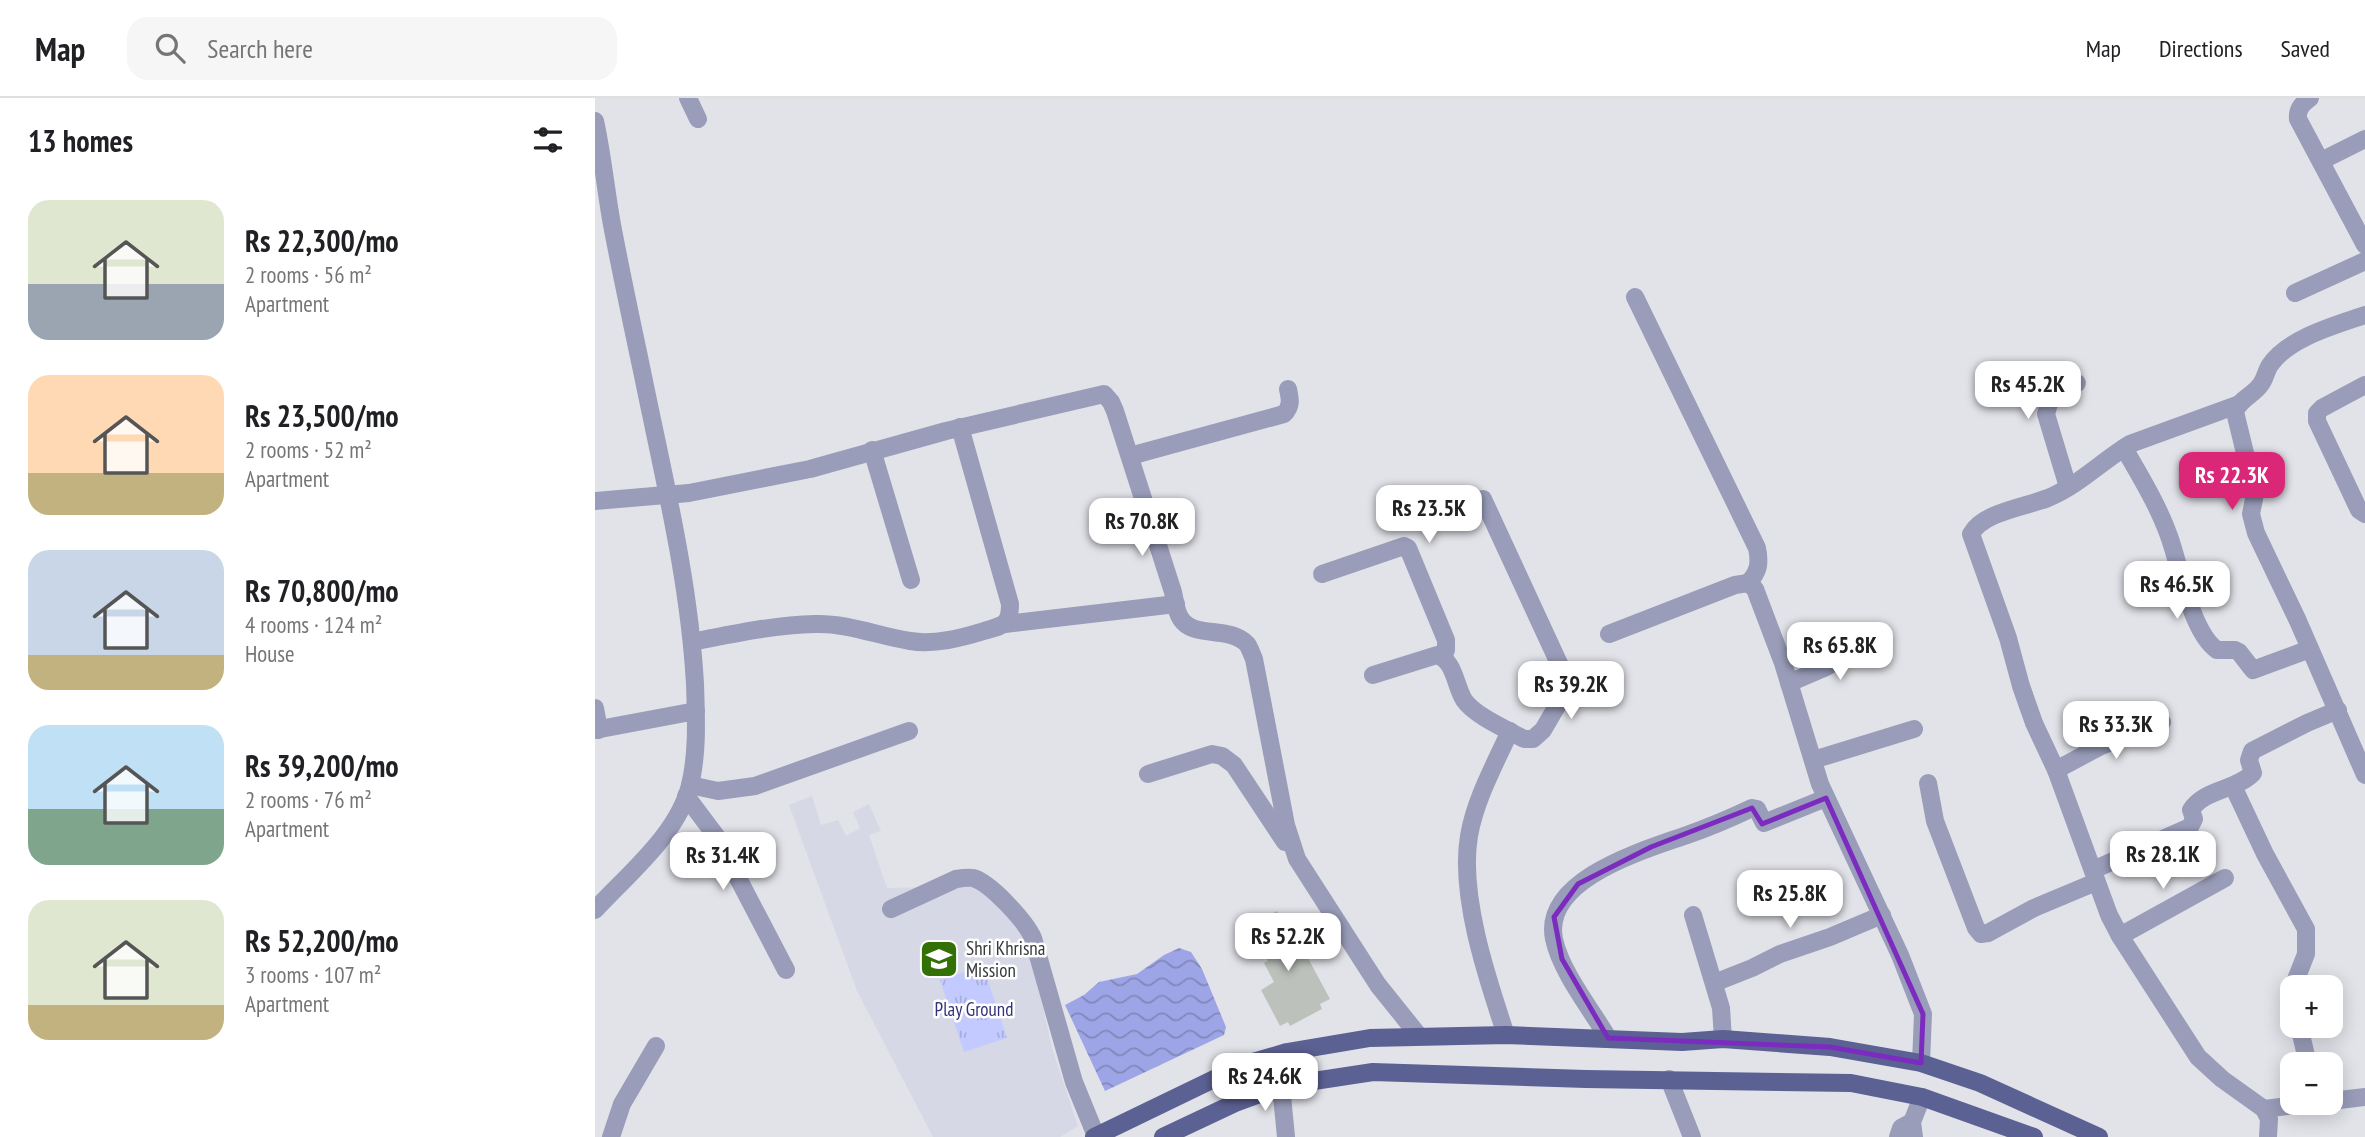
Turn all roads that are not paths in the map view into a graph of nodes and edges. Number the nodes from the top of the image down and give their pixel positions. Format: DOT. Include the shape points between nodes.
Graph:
graph roads {
  1 [pos="688,98"];
  2 [pos="2310,98"];
  3 [pos="698,118"];
  4 [pos="595,121"];
  5 [pos="2365,139"];
  6 [pos="598,150"];
  7 [pos="2321,161"];
  8 [pos="604,229"];
  9 [pos="2365,245"];
  10 [pos="2365,261"];
  11 [pos="2295,293"];
  12 [pos="1635,297"];
  13 [pos="2365,315"];
  14 [pos="2077,383"];
  15 [pos="2365,385"];
  16 [pos="1287,390"];
  17 [pos="2237,405"];
  18 [pos="960,427"];
  19 [pos="2125,448"];
  20 [pos="871,450"];
  21 [pos="1129,456"];
  22 [pos="2068,487"];
  23 [pos="669,495"];
  24 [pos="1483,499"];
  25 [pos="595,501"];
  26 [pos="2365,514"];
  27 [pos="1322,574"];
  28 [pos="911,580"];
  29 [pos="1748,583"];
  30 [pos="1176,604"];
  31 [pos="1005,624"];
  32 [pos="1609,634"];
  33 [pos="692,642"];
  34 [pos="1873,642"];
  35 [pos="2310,649"];
  36 [pos="1443,657"];
  37 [pos="1373,676"];
  38 [pos="1789,683"];
  39 [pos="595,708"];
  40 [pos="2338,710"];
  41 [pos="696,711"];
  42 [pos="2162,722"];
  43 [pos="1914,729"];
  44 [pos="597,730"];
  45 [pos="909,731"];
  46 [pos="1510,731"];
  47 [pos="1813,761"];
  48 [pos="2056,770"];
  49 [pos="1148,774"];
  50 [pos="2365,775"];
  51 [pos="1928,783"];
  52 [pos="2233,786"];
  53 [pos="688,791"];
  54 [pos="1826,798"];
  55 [pos="1297,859"];
  56 [pos="2095,876"];
  57 [pos="2225,878"];
  58 [pos="891,909"];
  59 [pos="595,910"];
  60 [pos="1693,915"];
  61 [pos="1882,915"];
  62 [pos="2120,936"];
  63 [pos="786,970"];
  64 [pos="2298,975"];
  65 [pos="1714,983"];
  66 [pos="1506,1035"];
  67 [pos="1419,1036"];
  68 [pos="1608,1038"];
  69 [pos="1723,1038"];
  70 [pos="656,1046"];
  71 [pos="1921,1063"];
  72 [pos="1668,1079"];
  73 [pos="1281,1086"];
  74 [pos="1922,1097"];
  75 [pos="2365,1097"];
  76 [pos="2343,1100"];
  77 [pos="2280,1108"];
  78 [pos="2264,1110"];
  79 [pos="1913,1129"];
  80 [pos="1095,1136"];
  81 [pos="1166,1136"];
  82 [pos="1693,1136"];
  83 [pos="611,1137"];
  84 [pos="1286,1137"];
  85 [pos="1898,1137"];
  86 [pos="2034,1137"];
  87 [pos="2099,1137"];
  88 [pos="2268,1137"];
  1 -- 3 [label="street"];
  2 -- 7 [label="street" via="2297,113"];
  4 -- 6 [label="street"];
  5 -- 7 [label="street"];
  6 -- 8 [label="street"];
  7 -- 9 [label="street"];
  8 -- 23 [label="street"];
  10 -- 11 [label="street"];
  12 -- 29 [label="street" via="1757,548 1760,562"];
  13 -- 17 [label="street" via="2307,337 2279,355 2261,384"];
  14 -- 22 [label="street" via="2051,397 2046,414"];
  15 -- 26 [label="street" via="2317,413 2359,510"];
  16 -- 21 [label="street" via="1290,401 1285,414"];
  17 -- 19 [label="street"];
  17 -- 35 [label="street" via="2236,421 2255,494 2251,514 2256,533"];
  18 -- 20 [label="street"];
  18 -- 21 [label="street" via="1104,394 1115,411"];
  18 -- 31 [label="street" via="1010,604"];
  19 -- 22 [label="street"];
  19 -- 35 [label="street" via="2169,536 2206,640 2217,650 2239,652 2253,670"];
  20 -- 23 [label="street" via="810,469"];
  20 -- 28 [label="street"];
  21 -- 30 [label="street"];
  22 -- 48 [label="street" via="1987,519 1975,525 1971,534 2029,711"];
  23 -- 25 [label="street"];
  23 -- 33 [label="street"];
  24 -- 46 [label="street" via="1562,670 1564,694 1538,736 1524,739"];
  27 -- 36 [label="street" via="1408,548 1445,640"];
  29 -- 32 [label="street"];
  29 -- 38 [label="street" via="1755,589"];
  30 -- 31 [label="street"];
  30 -- 55 [label="street" via="1187,626 1219,631 1247,645 1254,659 1286,825"];
  31 -- 33 [label="street" via="957,640 911,642 817,624"];
  33 -- 41 [label="street"];
  34 -- 38 [label="street"];
  35 -- 40 [label="street"];
  36 -- 37 [label="street" via="1437,655"];
  36 -- 46 [label="street" via="1466,703"];
  38 -- 47 [label="street"];
  39 -- 44 [label="street"];
  40 -- 50 [label="street"];
  40 -- 52 [label="street" via="2252,751 2253,773"];
  41 -- 44 [label="street"];
  41 -- 53 [label="street"];
  42 -- 48 [label="street"];
  43 -- 47 [label="street"];
  45 -- 53 [label="street" via="755,786"];
  46 -- 66 [label="street" via="1480,799 1469,835 1467,866 1483,957"];
  47 -- 54 [label="street"];
  48 -- 56 [label="street"];
  49 -- 55 [label="street" via="1212,754 1222,756 1234,765"];
  51 -- 56 [label="street" via="1935,821 1981,934"];
  52 -- 56 [label="street" via="2199,801 2191,810 2190,827"];
  52 -- 64 [label="street" via="2307,929 2307,954"];
  53 -- 59 [label="street" via="666,834"];
  53 -- 63 [label="street"];
  54 -- 61 [label="street"];
  54 -- 68 [label="street" via="1764,823 1752,808 1615,864 1564,897 1554,917 1554,938"];
  55 -- 67 [label="street" via="1378,985"];
  56 -- 62 [label="street"];
  57 -- 62 [label="street"];
  58 -- 80 [label="street" via="967,877 993,891 1023,923 1033,938 1074,1082"];
  60 -- 65 [label="street"];
  61 -- 65 [label="street"];
  61 -- 71 [label="street" via="1923,1014"];
  62 -- 78 [label="street" via="2198,1057"];
  65 -- 69 [label="street"];
  66 -- 67 [label="main road"];
  66 -- 68 [label="main road"];
  67 -- 80 [label="main road" via="1327,1044 1243,1065"];
  68 -- 69 [label="main road" via="1682,1042"];
  69 -- 71 [label="main road" via="1830,1047"];
  70 -- 83 [label="street" via="622,1104"];
  71 -- 87 [label="main road" via="1980,1083"];
  72 -- 73 [label="main road" via="1373,1072"];
  72 -- 74 [label="main road" via="1851,1083"];
  72 -- 82 [label="street"];
  73 -- 81 [label="main road"];
  73 -- 84 [label="street"];
  74 -- 79 [label="street"];
  74 -- 86 [label="main road"];
  75 -- 76 [label="street"];
  77 -- 78 [label="street"];
  78 -- 88 [label="street" via="2269,1119"];
  79 -- 85 [label="street" via="1901,1128"];
}
